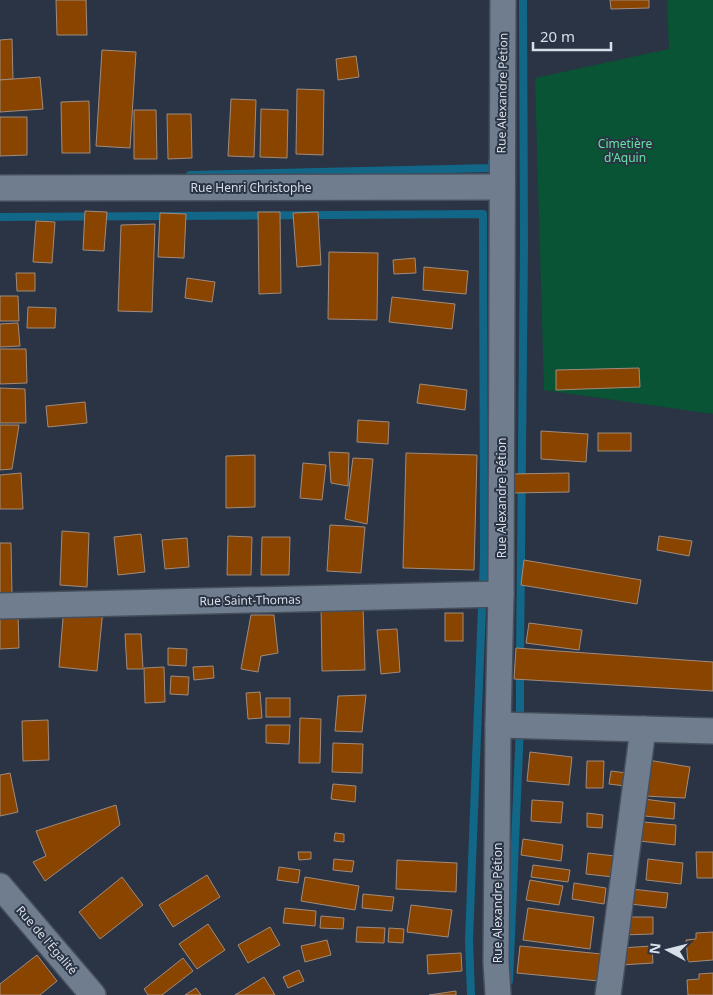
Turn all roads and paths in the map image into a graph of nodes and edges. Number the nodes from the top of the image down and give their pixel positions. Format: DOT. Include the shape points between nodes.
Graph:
graph roads {
  1 [pos="503,0"];
  2 [pos="502,187"];
  3 [pos="0,188"];
  4 [pos="501,594"];
  5 [pos="0,606"];
  6 [pos="498,725"];
  7 [pos="642,729"];
  8 [pos="713,731"];
  9 [pos="0,886"];
  10 [pos="94,995"];
  11 [pos="498,995"];
  12 [pos="608,995"];
  1 -- 2 [label="street, Rue Alexandre Pétion"];
  2 -- 3 [label="street, Rue Henri Christophe"];
  2 -- 4 [label="street, Rue Alexandre Pétion"];
  4 -- 5 [label="street, Rue Saint-Thomas"];
  4 -- 6 [label="street, Rue Alexandre Pétion"];
  6 -- 7 [label="street"];
  6 -- 11 [label="street, Rue Alexandre Pétion"];
  7 -- 8 [label="street"];
  7 -- 12 [label="street"];
  9 -- 10 [label="street, Rue de l'Égalité"];
}
